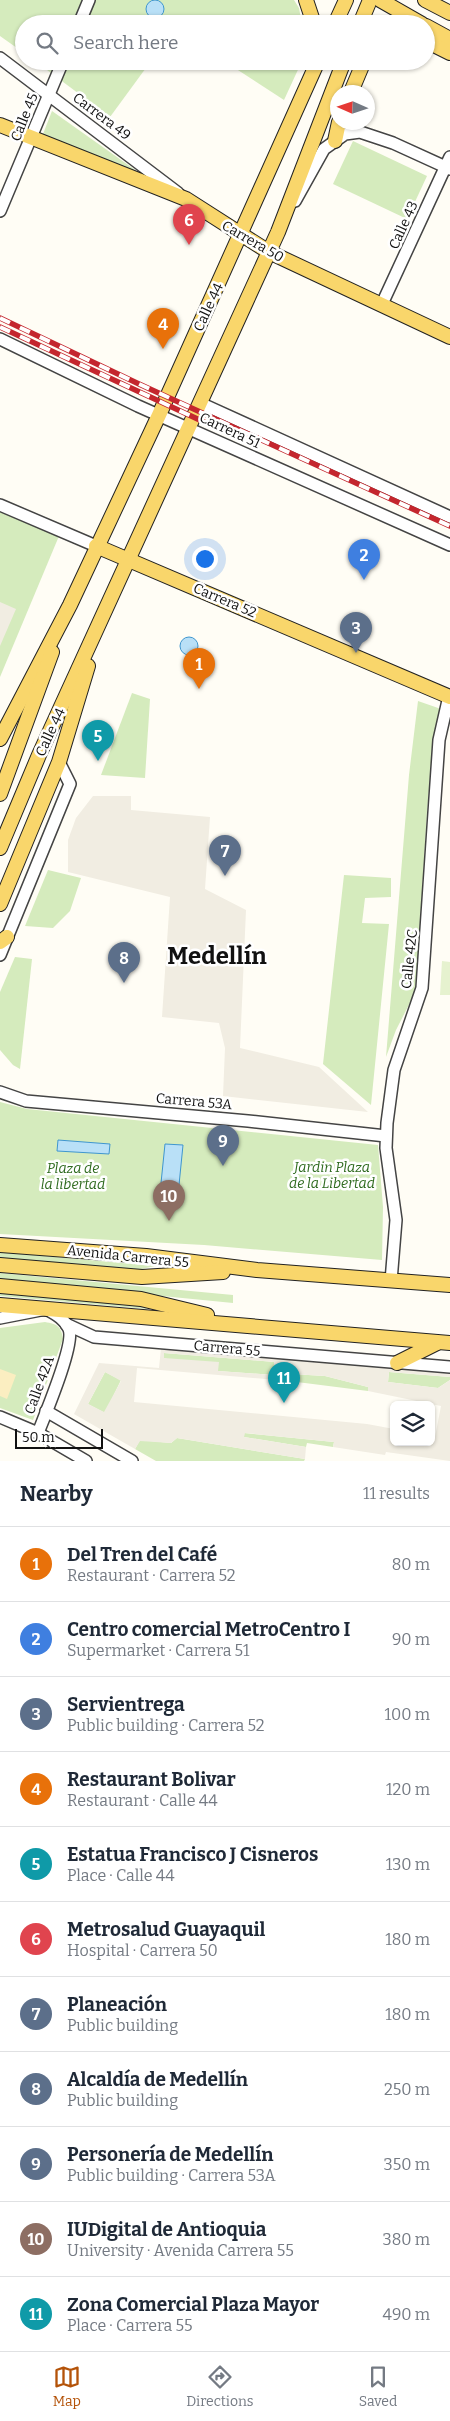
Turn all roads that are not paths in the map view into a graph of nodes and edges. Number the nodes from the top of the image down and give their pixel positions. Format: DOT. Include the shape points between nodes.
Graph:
graph roads {
  1 [pos="89,0"];
  2 [pos="306,0"];
  3 [pos="346,0"];
  4 [pos="370,0"];
  5 [pos="380,0"];
  6 [pos="425,0"];
  7 [pos="448,12"];
  8 [pos="83,15"];
  9 [pos="311,15"];
  10 [pos="339,15"];
  11 [pos="364,15"];
  12 [pos="406,15"];
  13 [pos="435,31"];
  14 [pos="450,39"];
  15 [pos="435,46"];
  16 [pos="450,53"];
  17 [pos="0,58"];
  18 [pos="15,69"];
  19 [pos="17,70"];
  20 [pos="59,70"];
  21 [pos="310,70"];
  22 [pos="314,70"];
  23 [pos="341,70"];
  24 [pos="360,70"];
  25 [pos="307,85"];
  26 [pos="354,85"];
  27 [pos="50,94"];
  28 [pos="0,126"];
  29 [pos="337,130"];
  30 [pos="32,138"];
  31 [pos="335,141"];
  32 [pos="448,165"];
  33 [pos="186,199"];
  34 [pos="0,211"];
  35 [pos="278,232"];
  36 [pos="241,236"];
  37 [pos="269,252"];
  38 [pos="382,304"];
  39 [pos="450,337"];
  40 [pos="0,339"];
  41 [pos="200,403"];
  42 [pos="159,415"];
  43 [pos="189,428"];
  44 [pos="0,505"];
  45 [pos="450,516"];
  46 [pos="450,545"];
  47 [pos="96,546"];
  48 [pos="128,558"];
  49 [pos="70,605"];
  50 [pos="103,617"];
  51 [pos="449,697"];
  52 [pos="0,739"];
  53 [pos="59,762"];
  54 [pos="0,794"];
  55 [pos="0,848"];
  56 [pos="0,904"];
  57 [pos="4,940"];
  58 [pos="0,955"];
  59 [pos="0,1092"];
  60 [pos="386,1136"];
  61 [pos="0,1244"];
  62 [pos="0,1264"];
  63 [pos="257,1270"];
  64 [pos="391,1280"];
  65 [pos="449,1285"];
  66 [pos="0,1286"];
  67 [pos="0,1305"];
  68 [pos="46,1309"];
  69 [pos="0,1318"];
  70 [pos="66,1324"];
  71 [pos="249,1326"];
  72 [pos="94,1337"];
  73 [pos="447,1343"];
  74 [pos="69,1347"];
  75 [pos="397,1363"];
  76 [pos="450,1367"];
  77 [pos="46,1411"];
  78 [pos="0,1417"];
  79 [pos="38,1434"];
  80 [pos="86,1461"];
  81 [pos="132,1461"];
  1 -- 8 [label="street"];
  2 -- 9 [label="main road"];
  3 -- 10 [label="main road"];
  4 -- 11 [label="main road"];
  5 -- 12 [label="main road"];
  6 -- 7 [label="main road"];
  13 -- 14 [label="main road"];
  15 -- 16 [label="main road"];
  17 -- 18 [label="street, Carrera 49"];
  19 -- 27 [label="street, Carrera 49"];
  20 -- 27 [label="street, Calle 45"];
  21 -- 25 [label="main road"];
  22 -- 25 [label="main road, Calle 44"];
  23 -- 35 [label="main road, Calle 44"];
  24 -- 26 [label="main road"];
  25 -- 36 [label="main road, Calle 44"];
  27 -- 30 [label="street, Calle 45"];
  27 -- 33 [label="street, Carrera 49"];
  28 -- 30 [label="main road, Carrera 50"];
  29 -- 31 [label="main road"];
  30 -- 33 [label="main road, Carrera 50"];
  30 -- 34 [label="street, Calle 45"];
  31 -- 32 [label="street" via="345,134 360,132"];
  31 -- 35 [label="street, Calle 44" via="324,150"];
  32 -- 38 [label="street, Calle 43"];
  33 -- 36 [label="main road, Carrera 50"];
  35 -- 37 [label="main road, Calle 44"];
  36 -- 37 [label="main road, Carrera 50"];
  36 -- 42 [label="main road, Calle 44"];
  37 -- 38 [label="main road, Carrera 50"];
  37 -- 41 [label="main road, Calle 44"];
  38 -- 39 [label="main road, Carrera 50"];
  40 -- 42 [label="street, Carrera 51"];
  41 -- 43 [label="main road, Calle 44"];
  41 -- 45 [label="street, Carrera 51"];
  42 -- 43 [label="street, Carrera 51"];
  42 -- 47 [label="main road, Calle 44"];
  43 -- 46 [label="street, Carrera 51"];
  43 -- 48 [label="main road, Calle 44"];
  44 -- 47 [label="street, Carrera 52"];
  47 -- 48 [label="main road, Carrera 52"];
  47 -- 49 [label="main road, Calle 44"];
  48 -- 50 [label="main road, Calle 44"];
  48 -- 51 [label="main road, Carrera 52"];
  49 -- 52 [label="main road, Calle 44"];
  49 -- 54 [label="main road, Calle 44"];
  50 -- 53 [label="main road, Calle 44"];
  50 -- 55 [label="main road, Calle 44"];
  51 -- 60 [label="street, Calle 42C" via="439,740 422,988 394,1070"];
  53 -- 56 [label="main road, Calle 44"];
  53 -- 57 [label="street, Calle 44" via="70,784"];
  57 -- 58 [label="street, Calle 44"];
  59 -- 60 [label="street, Carrera 53A" via="26,1102"];
  60 -- 64 [label="street, Calle 42C" via="396,1220"];
  61 -- 63 [label="main road, Avenida Carrera 55" via="146,1256"];
  62 -- 63 [label="main road, Avenida Carrera 55" via="142,1277"];
  63 -- 64 [label="main road, Avenida Carrera 55"];
  64 -- 65 [label="main road, Avenida Carrera 55"];
  66 -- 71 [label="main road" via="141,1299"];
  67 -- 68 [label="main road"];
  68 -- 69 [label="street"];
  68 -- 70 [label="street"];
  68 -- 71 [label="main road"];
  70 -- 72 [label="street, Carrera 55"];
  70 -- 74 [label="street, Calle 42A"];
  71 -- 73 [label="main road"];
  72 -- 74 [label="street, Calle 42A" via="78,1340"];
  72 -- 75 [label="street, Carrera 55"];
  73 -- 75 [label="main road"];
  74 -- 77 [label="street, Calle 42A"];
  75 -- 76 [label="street, Carrera 55"];
  77 -- 79 [label="street, Calle 42A"];
  77 -- 81 [label="street"];
  78 -- 79 [label="street"];
  79 -- 80 [label="street"];
}
